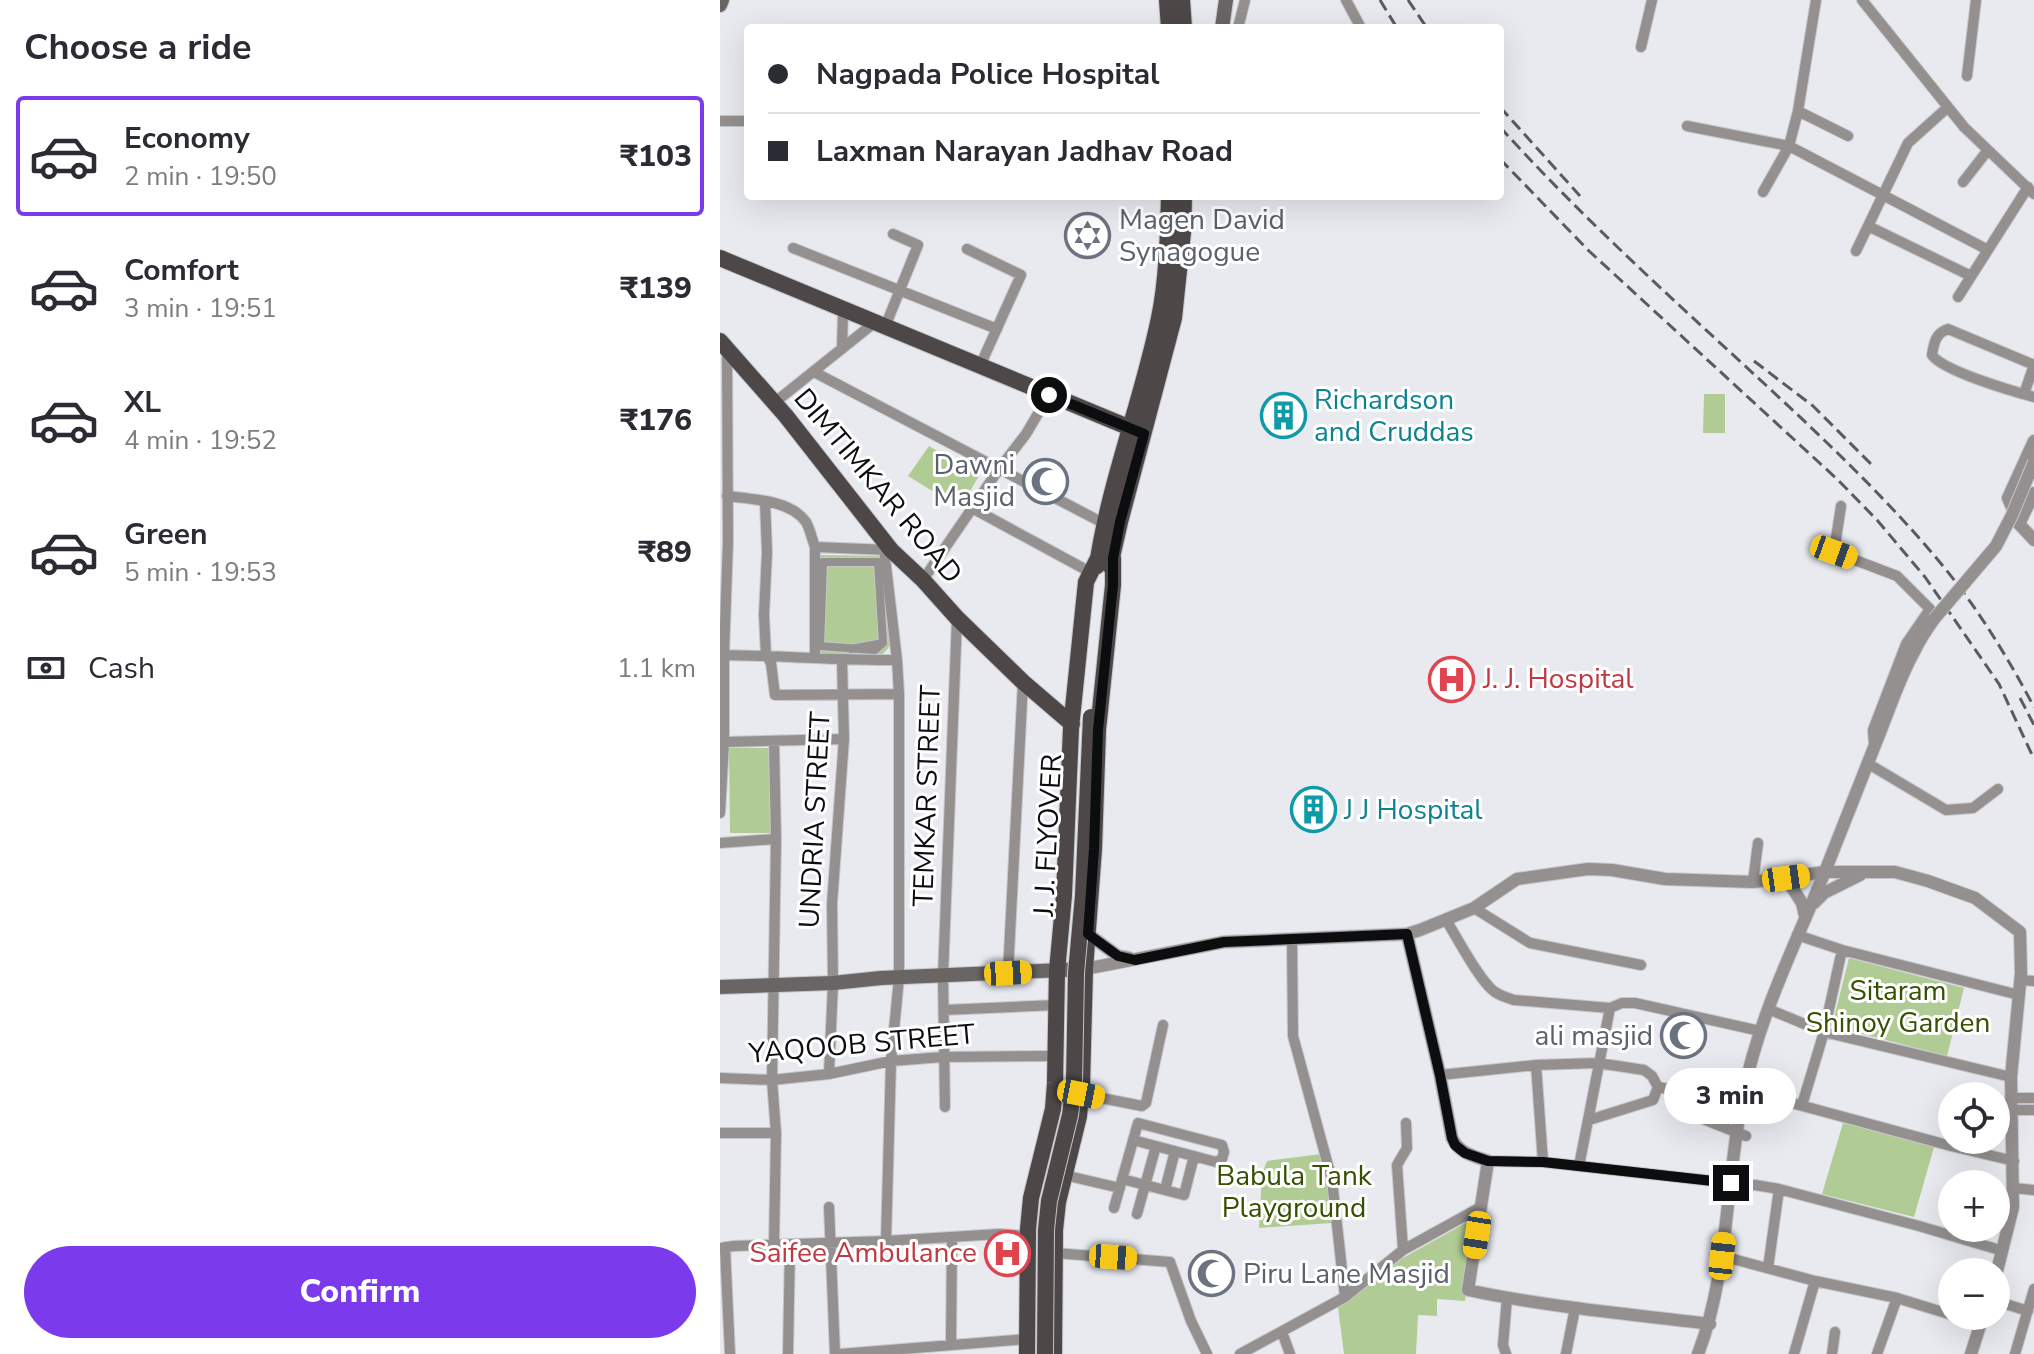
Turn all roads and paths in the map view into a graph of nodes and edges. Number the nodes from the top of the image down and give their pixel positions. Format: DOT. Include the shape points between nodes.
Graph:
graph roads {
  1 [pos="1167,0"];
  2 [pos="1182,0"];
  3 [pos="1226,0"];
  4 [pos="1245,0"];
  5 [pos="1346,0"];
  6 [pos="1652,0"];
  7 [pos="1816,0"];
  8 [pos="1862,0"];
  9 [pos="1976,0"];
  10 [pos="1180,24"];
  11 [pos="1182,24"];
  12 [pos="1220,24"];
  13 [pos="1239,24"];
  14 [pos="1359,24"];
  15 [pos="1641,47"];
  16 [pos="1967,76"];
  17 [pos="1948,107"];
  18 [pos="1798,111"];
  19 [pos="720,121"];
  20 [pos="744,121"];
  21 [pos="1687,126"];
  22 [pos="1848,136"];
  23 [pos="1789,146"];
  24 [pos="1988,150"];
  25 [pos="1963,182"];
  26 [pos="2031,190"];
  27 [pos="1763,192"];
  28 [pos="1884,194"];
  29 [pos="1169,200"];
  30 [pos="1184,200"];
  31 [pos="1868,226"];
  32 [pos="893,234"];
  33 [pos="793,248"];
  34 [pos="967,249"];
  35 [pos="1988,250"];
  36 [pos="1856,251"];
  37 [pos="720,258"];
  38 [pos="1971,276"];
  39 [pos="900,291"];
  40 [pos="1958,297"];
  41 [pos="843,311"];
  42 [pos="880,325"];
  43 [pos="997,329"];
  44 [pos="724,346"];
  45 [pos="842,349"];
  46 [pos="2034,365"];
  47 [pos="980,366"];
  48 [pos="814,372"];
  49 [pos="1049,395"];
  50 [pos="2029,396"];
  51 [pos="774,403"];
  52 [pos="1137,431"];
  53 [pos="2034,441"];
  54 [pos="2034,462"];
  55 [pos="999,469"];
  56 [pos="2034,493"];
  57 [pos="727,496"];
  58 [pos="765,501"];
  59 [pos="1841,506"];
  60 [pos="972,508"];
  61 [pos="1105,524"];
  62 [pos="2019,524"];
  63 [pos="2034,540"];
  64 [pos="724,541"];
  65 [pos="815,547"];
  66 [pos="888,550"];
  67 [pos="1106,557"];
  68 [pos="1090,572"];
  69 [pos="923,580"];
  70 [pos="957,618"];
  71 [pos="851,649"];
  72 [pos="724,655"];
  73 [pos="766,655"];
  74 [pos="815,656"];
  75 [pos="842,660"];
  76 [pos="897,660"];
  77 [pos="1023,682"];
  78 [pos="844,694"];
  79 [pos="899,694"];
  80 [pos="1081,720"];
  81 [pos="844,739"];
  82 [pos="724,742"];
  83 [pos="774,742"];
  84 [pos="1874,748"];
  85 [pos="1867,763"];
  86 [pos="1998,789"];
  87 [pos="720,813"];
  88 [pos="776,839"];
  89 [pos="720,843"];
  90 [pos="1758,843"];
  91 [pos="1824,872"];
  92 [pos="1867,872"];
  93 [pos="1786,878"];
  94 [pos="1753,882"];
  95 [pos="1474,908"];
  96 [pos="1807,912"];
  97 [pos="1446,920"];
  98 [pos="1088,934"];
  99 [pos="1407,934"];
  100 [pos="1797,935"];
  101 [pos="1292,940"];
  102 [pos="1842,950"];
  103 [pos="1135,960"];
  104 [pos="1641,965"];
  105 [pos="1085,969"];
  106 [pos="1057,971"];
  107 [pos="1008,973"];
  108 [pos="943,976"];
  109 [pos="899,978"];
  110 [pos="2027,980"];
  111 [pos="833,983"];
  112 [pos="774,984"];
  113 [pos="720,987"];
  114 [pos="2019,995"];
  115 [pos="1056,1005"];
  116 [pos="1610,1008"];
  117 [pos="1768,1009"];
  118 [pos="944,1010"];
  119 [pos="1163,1025"];
  120 [pos="1760,1031"];
  121 [pos="1824,1032"];
  122 [pos="1056,1056"];
  123 [pos="943,1057"];
  124 [pos="891,1061"];
  125 [pos="1598,1063"];
  126 [pos="1536,1065"];
  127 [pos="829,1074"];
  128 [pos="1440,1075"];
  129 [pos="2011,1077"];
  130 [pos="720,1078"];
  131 [pos="772,1080"];
  132 [pos="1658,1087"];
  133 [pos="1744,1090"];
  134 [pos="1081,1094"];
  135 [pos="2034,1098"];
  136 [pos="2013,1104"];
  137 [pos="1802,1105"];
  138 [pos="1142,1106"];
  139 [pos="945,1107"];
  140 [pos="2034,1110"];
  141 [pos="1589,1120"];
  142 [pos="1138,1123"];
  143 [pos="1406,1123"];
  144 [pos="720,1133"];
  145 [pos="776,1133"];
  146 [pos="1741,1134"];
  147 [pos="1183,1135"];
  148 [pos="1133,1140"];
  149 [pos="1156,1146"];
  150 [pos="1177,1152"];
  151 [pos="1194,1156"];
  152 [pos="1488,1161"];
  153 [pos="2014,1161"];
  154 [pos="1543,1162"];
  155 [pos="1579,1166"];
  156 [pos="1064,1175"];
  157 [pos="1121,1184"];
  158 [pos="1730,1185"];
  159 [pos="1145,1186"];
  160 [pos="2013,1188"];
  161 [pos="1779,1189"];
  162 [pos="1165,1190"];
  163 [pos="2034,1190"];
  164 [pos="829,1207"];
  165 [pos="1481,1207"];
  166 [pos="1114,1208"];
  167 [pos="1137,1214"];
  168 [pos="1028,1236"];
  169 [pos="952,1237"];
  170 [pos="886,1241"];
  171 [pos="831,1243"];
  172 [pos="774,1245"];
  173 [pos="790,1245"];
  174 [pos="722,1248"];
  175 [pos="1403,1250"];
  176 [pos="2003,1251"];
  177 [pos="1055,1253"];
  178 [pos="1722,1256"];
  179 [pos="2001,1258"];
  180 [pos="1768,1268"];
  181 [pos="1815,1281"];
  182 [pos="2034,1289"];
  183 [pos="1345,1297"];
  184 [pos="1507,1298"];
  185 [pos="1897,1298"];
  186 [pos="2010,1305"];
  187 [pos="1575,1308"];
  188 [pos="1938,1311"];
  189 [pos="2028,1311"];
  190 [pos="1710,1324"];
  191 [pos="1979,1330"];
  192 [pos="1282,1332"];
  193 [pos="1835,1332"];
  194 [pos="951,1345"];
  195 [pos="1027,1346"];
  196 [pos="730,1354"];
  197 [pos="788,1354"];
  198 [pos="837,1354"];
  199 [pos="1036,1354"];
  200 [pos="1045,1354"];
  201 [pos="1054,1354"];
  202 [pos="1207,1354"];
  203 [pos="1240,1354"];
  204 [pos="1290,1354"];
  205 [pos="1506,1354"];
  206 [pos="1566,1354"];
  207 [pos="1698,1354"];
  208 [pos="1794,1354"];
  209 [pos="1832,1354"];
  210 [pos="1877,1354"];
  211 [pos="1971,1354"];
  212 [pos="2015,1354"];
  1 -- 10 [label="main road"];
  2 -- 11 [label="main road"];
  3 -- 12 [label="main road"];
  4 -- 13 [label="street"];
  5 -- 14 [label="street"];
  6 -- 15 [label="street"];
  7 -- 18 [label="street"];
  8 -- 17 [label="street"];
  9 -- 16 [label="street"];
  17 -- 24 [label="street"];
  17 -- 28 [label="street" via="1908,143"];
  18 -- 22 [label="street"];
  18 -- 23 [label="street"];
  19 -- 20 [label="street"];
  21 -- 23 [label="street"];
  23 -- 27 [label="street"];
  23 -- 28 [label="street"];
  24 -- 25 [label="street"];
  24 -- 26 [label="street"];
  26 -- 35 [label="street"];
  28 -- 31 [label="street"];
  28 -- 35 [label="street"];
  29 -- 52 [label="main road" via="1160,316"];
  30 -- 52 [label="main road" via="1174,318"];
  31 -- 36 [label="street"];
  31 -- 38 [label="street"];
  32 -- 39 [label="street" via="918,245"];
  33 -- 39 [label="street"];
  34 -- 43 [label="street" via="1021,275"];
  35 -- 38 [label="street"];
  37 -- 41 [label="main road"];
  38 -- 40 [label="street"];
  39 -- 42 [label="street"];
  39 -- 43 [label="street"];
  41 -- 42 [label="main road"];
  41 -- 45 [label="street"];
  42 -- 45 [label="street"];
  42 -- 47 [label="main road"];
  43 -- 47 [label="street"];
  44 -- 51 [label="main road, DIMTIMKAR ROAD"];
  44 -- 57 [label="street"];
  45 -- 48 [label="street"];
  46 -- 50 [label="street"];
  46 -- 50 [label="street" via="1948,329 1933,344 1937,362"];
  47 -- 49 [label="main road"];
  48 -- 51 [label="street"];
  48 -- 55 [label="street"];
  49 -- 52 [label="main road"];
  49 -- 55 [label="street"];
  51 -- 66 [label="main road, DIMTIMKAR ROAD"];
  52 -- 61 [label="main road"];
  52 -- 67 [label="main road" via="1120,522"];
  53 -- 62 [label="street" via="2008,498"];
  54 -- 84 [label="street, bridge" via="1996,546 1914,650"];
  55 -- 60 [label="street"];
  55 -- 61 [label="street"];
  56 -- 62 [label="street"];
  57 -- 58 [label="street"];
  57 -- 64 [label="street"];
  58 -- 65 [label="street" via="796,511"];
  58 -- 73 [label="street"];
  59 -- 84 [label="street" via="1834,552 1897,576 1930,609 1906,644 1884,697 1873,730"];
  60 -- 68 [label="street"];
  60 -- 69 [label="street"];
  61 -- 67 [label="main road"];
  62 -- 63 [label="street"];
  64 -- 72 [label="street"];
  65 -- 66 [label="street"];
  65 -- 74 [label="street"];
  66 -- 69 [label="main road, DIMTIMKAR ROAD"];
  66 -- 76 [label="street"];
  67 -- 68 [label="main road"];
  67 -- 80 [label="main road, J. J. FLYOVER"];
  67 -- 98 [label="main road" via="1113,585 1098,730"];
  68 -- 80 [label="main road"];
  69 -- 70 [label="main road, DIMTIMKAR ROAD"];
  70 -- 77 [label="main road, DIMTIMKAR ROAD"];
  70 -- 108 [label="street, TEMKAR STREET"];
  71 -- 71 [label="street" via="875,650 883,643 878,562 823,562 820,646"];
  72 -- 73 [label="street"];
  72 -- 82 [label="street"];
  73 -- 74 [label="street"];
  73 -- 78 [label="street" via="775,695"];
  74 -- 75 [label="street"];
  75 -- 76 [label="street"];
  75 -- 78 [label="street, UNDRIA STREET"];
  76 -- 79 [label="street"];
  77 -- 80 [label="main road, DIMTIMKAR ROAD"];
  77 -- 107 [label="street"];
  78 -- 79 [label="street"];
  78 -- 81 [label="street, UNDRIA STREET"];
  79 -- 109 [label="street"];
  80 -- 106 [label="main road"];
  80 -- 199 [label="main road, J. J. FLYOVER" via="1064,1084 1040,1199"];
  80 -- 200 [label="main road, bridge" via="1083,896 1074,1084 1049,1201"];
  81 -- 83 [label="street"];
  81 -- 111 [label="street, UNDRIA STREET" via="832,904"];
  82 -- 83 [label="street"];
  82 -- 87 [label="street"];
  83 -- 88 [label="street"];
  84 -- 85 [label="street"];
  85 -- 86 [label="street" via="1946,810 1973,808"];
  85 -- 91 [label="street"];
  88 -- 89 [label="street"];
  88 -- 112 [label="street"];
  90 -- 94 [label="street"];
  91 -- 92 [label="street"];
  91 -- 93 [label="street"];
  91 -- 96 [label="street"];
  92 -- 96 [label="street" via="1824,893"];
  92 -- 110 [label="street" via="1895,872 1975,898 2020,932"];
  93 -- 94 [label="street"];
  93 -- 96 [label="street"];
  94 -- 95 [label="street" via="1588,869 1517,879"];
  95 -- 97 [label="street"];
  95 -- 104 [label="street" via="1530,943"];
  96 -- 100 [label="street"];
  97 -- 99 [label="street"];
  97 -- 116 [label="street" via="1493,991 1514,1000"];
  98 -- 103 [label="street" via="1118,956"];
  98 -- 105 [label="main road"];
  99 -- 101 [label="street"];
  99 -- 128 [label="street"];
  100 -- 102 [label="street"];
  100 -- 117 [label="street"];
  101 -- 103 [label="street" via="1224,942"];
  101 -- 183 [label="street" via="1293,1036 1332,1180"];
  102 -- 114 [label="street"];
  102 -- 121 [label="street"];
  103 -- 105 [label="street"];
  105 -- 106 [label="main road"];
  105 -- 134 [label="main road"];
  106 -- 107 [label="main road"];
  106 -- 115 [label="main road"];
  107 -- 108 [label="main road"];
  108 -- 109 [label="main road"];
  108 -- 118 [label="street, TEMKAR STREET"];
  109 -- 111 [label="main road"];
  109 -- 124 [label="street"];
  110 -- 114 [label="street"];
  111 -- 112 [label="main road"];
  111 -- 127 [label="street, UNDRIA STREET"];
  112 -- 113 [label="main road"];
  112 -- 131 [label="street"];
  114 -- 129 [label="street"];
  115 -- 118 [label="street"];
  115 -- 122 [label="main road"];
  116 -- 120 [label="street" via="1635,1003"];
  116 -- 125 [label="street"];
  117 -- 120 [label="street"];
  117 -- 121 [label="street"];
  118 -- 123 [label="street, TEMKAR STREET"];
  119 -- 138 [label="street"];
  120 -- 133 [label="street"];
  121 -- 129 [label="street"];
  121 -- 137 [label="street"];
  122 -- 123 [label="street, YAQOOB STREET"];
  122 -- 168 [label="main road" via="1053,1109 1031,1198"];
  123 -- 124 [label="street, YAQOOB STREET"];
  123 -- 139 [label="street, TEMKAR STREET"];
  124 -- 127 [label="street, YAQOOB STREET"];
  124 -- 170 [label="street"];
  125 -- 126 [label="street"];
  125 -- 132 [label="street" via="1644,1070"];
  125 -- 141 [label="street"];
  126 -- 128 [label="street"];
  126 -- 154 [label="street"];
  127 -- 131 [label="street, YAQOOB STREET"];
  128 -- 152 [label="street" via="1455,1145"];
  129 -- 136 [label="street"];
  130 -- 131 [label="street, YAQOOB STREET"];
  131 -- 145 [label="street"];
  132 -- 141 [label="street" via="1653,1100"];
  132 -- 146 [label="street" via="1688,1093 1698,1117"];
  133 -- 137 [label="street"];
  133 -- 146 [label="street"];
  134 -- 138 [label="street"];
  134 -- 156 [label="main road"];
  135 -- 136 [label="street"];
  136 -- 140 [label="street"];
  136 -- 153 [label="street"];
  137 -- 153 [label="street"];
  138 -- 142 [label="street"];
  141 -- 155 [label="street"];
  142 -- 147 [label="street"];
  142 -- 148 [label="street"];
  143 -- 175 [label="street" via="1407,1148 1397,1165"];
  144 -- 145 [label="street"];
  145 -- 172 [label="street"];
  146 -- 158 [label="street"];
  147 -- 150 [label="street"];
  147 -- 151 [label="street" via="1224,1149 1220,1161"];
  148 -- 149 [label="street"];
  148 -- 157 [label="street"];
  149 -- 150 [label="street"];
  149 -- 159 [label="street"];
  150 -- 151 [label="street"];
  150 -- 162 [label="street"];
  151 -- 162 [label="street" via="1184,1195"];
  152 -- 154 [label="street"];
  152 -- 165 [label="street"];
  153 -- 160 [label="street"];
  154 -- 155 [label="street"];
  155 -- 158 [label="street"];
  156 -- 157 [label="street"];
  156 -- 177 [label="main road"];
  157 -- 159 [label="street"];
  157 -- 166 [label="street"];
  158 -- 161 [label="street"];
  158 -- 178 [label="street"];
  159 -- 162 [label="street"];
  159 -- 167 [label="street"];
  160 -- 163 [label="street"];
  160 -- 176 [label="street"];
  161 -- 176 [label="street"];
  161 -- 180 [label="street"];
  164 -- 171 [label="street"];
  165 -- 175 [label="street"];
  165 -- 184 [label="street" via="1468,1290"];
  168 -- 169 [label="street"];
  168 -- 195 [label="main road"];
  169 -- 170 [label="street"];
  169 -- 194 [label="street"];
  170 -- 171 [label="street"];
  171 -- 173 [label="street"];
  171 -- 198 [label="street"];
  172 -- 173 [label="street"];
  172 -- 174 [label="street"];
  173 -- 197 [label="street"];
  174 -- 196 [label="street"];
  175 -- 183 [label="street"];
  176 -- 179 [label="street"];
  177 -- 201 [label="main road"];
  177 -- 202 [label="street" via="1170,1262"];
  178 -- 180 [label="street"];
  178 -- 190 [label="street"];
  180 -- 181 [label="street"];
  181 -- 185 [label="street"];
  181 -- 208 [label="street"];
  182 -- 189 [label="street"];
  183 -- 192 [label="street"];
  184 -- 187 [label="street"];
  184 -- 205 [label="street"];
  185 -- 188 [label="street"];
  185 -- 210 [label="street"];
  186 -- 189 [label="street"];
  187 -- 190 [label="street"];
  187 -- 206 [label="street"];
  189 -- 212 [label="street"];
  190 -- 207 [label="street"];
  191 -- 211 [label="street"];
  192 -- 203 [label="street"];
  192 -- 204 [label="street"];
  193 -- 209 [label="street"];
  194 -- 195 [label="street"];
  194 -- 198 [label="street"];
}
